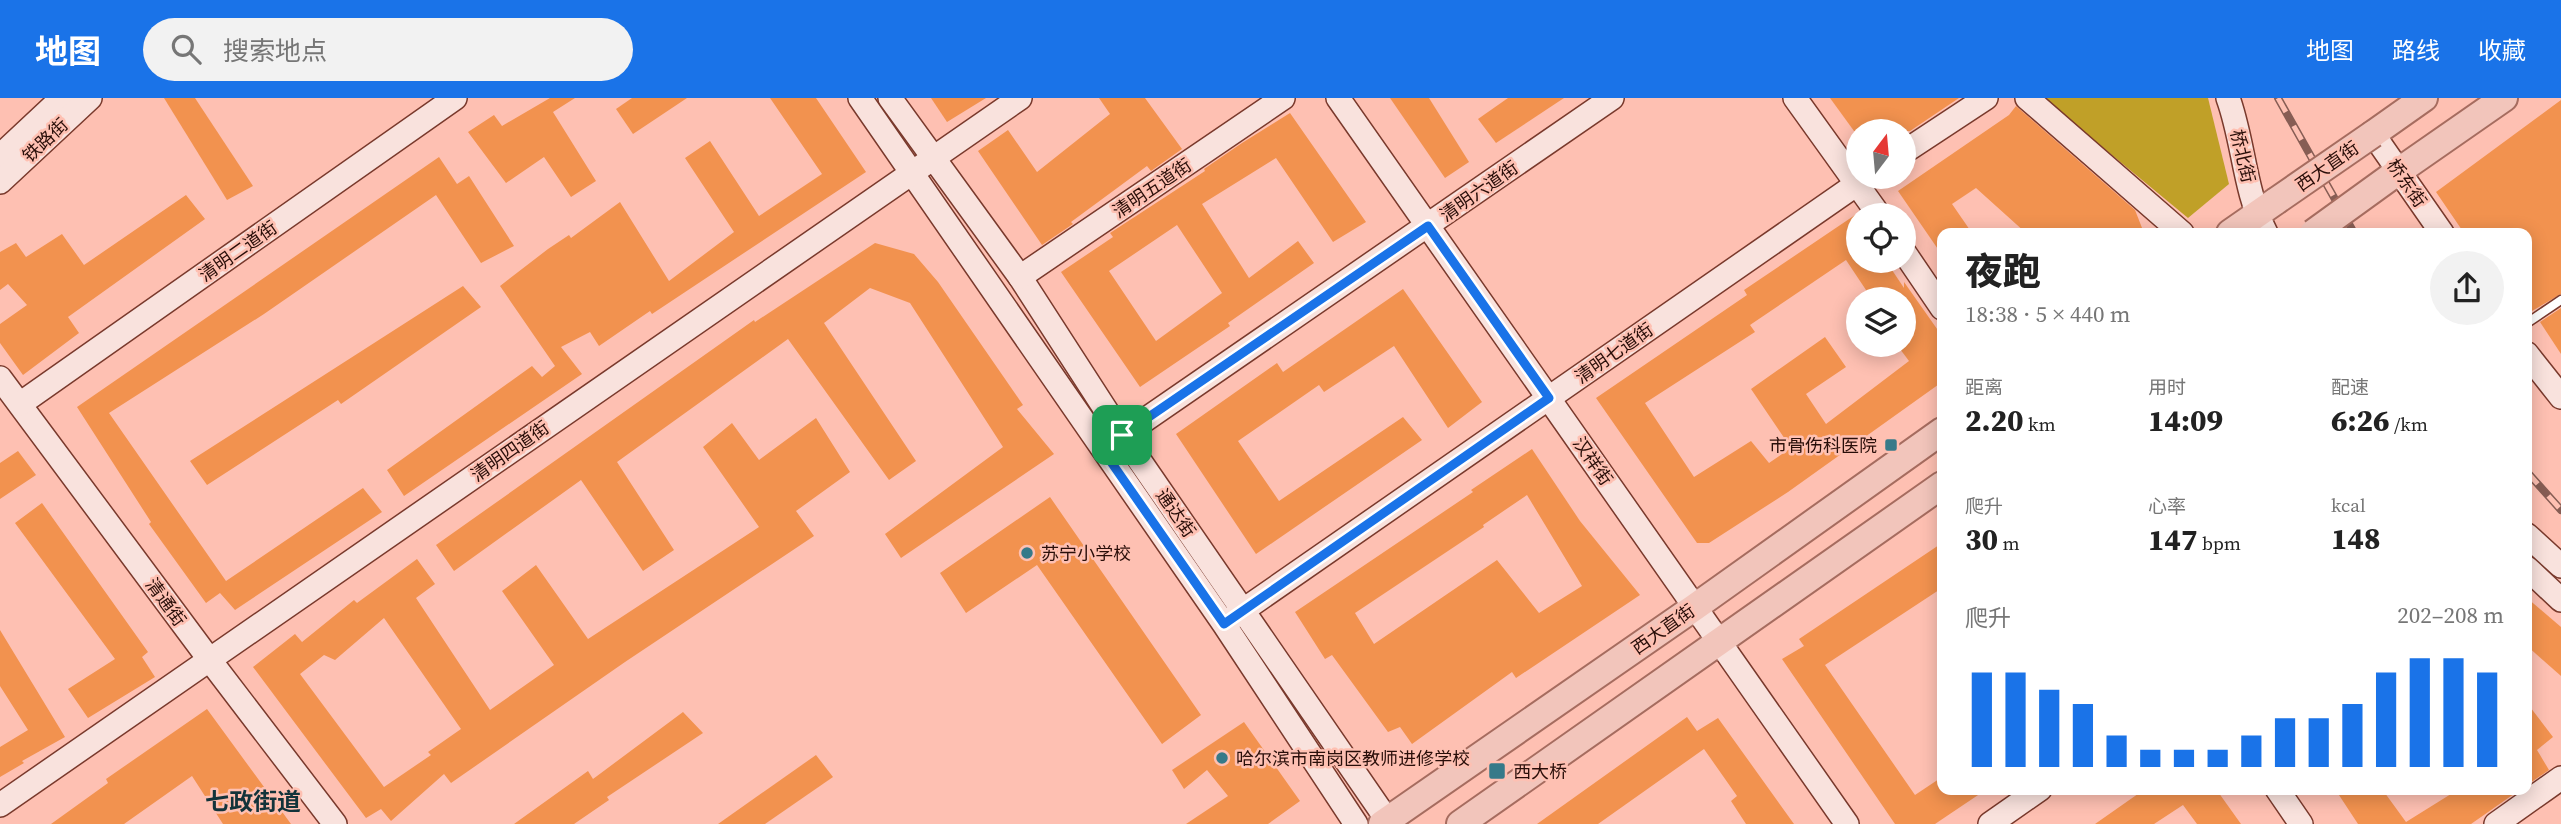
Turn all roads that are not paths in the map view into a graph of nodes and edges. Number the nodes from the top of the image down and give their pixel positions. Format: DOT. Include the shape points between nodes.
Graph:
graph roads {
  1 [pos="62,98"];
  2 [pos="90,98"];
  3 [pos="456,98"];
  4 [pos="860,98"];
  5 [pos="890,98"];
  6 [pos="1020,98"];
  7 [pos="1283,98"];
  8 [pos="1338,98"];
  9 [pos="1612,98"];
  10 [pos="1795,98"];
  11 [pos="1986,98"];
  12 [pos="2027,98"];
  13 [pos="2228,98"];
  14 [pos="2424,98"];
  15 [pos="2504,98"];
  16 [pos="2373,134"];
  17 [pos="1916,144"];
  18 [pos="0,156"];
  19 [pos="932,158"];
  20 [pos="1846,160"];
  21 [pos="912,171"];
  22 [pos="2394,175"];
  23 [pos="0,182"];
  24 [pos="1849,189"];
  25 [pos="2266,216"];
  26 [pos="1428,226"];
  27 [pos="2176,228"];
  28 [pos="2241,228"];
  29 [pos="2320,228"];
  30 [pos="2438,228"];
  31 [pos="1916,270"];
  32 [pos="1020,277"];
  33 [pos="2561,300"];
  34 [pos="1937,301"];
  35 [pos="2532,320"];
  36 [pos="2532,360"];
  37 [pos="0,378"];
  38 [pos="2561,397"];
  39 [pos="1549,398"];
  40 [pos="20,404"];
  41 [pos="1122,435"];
  42 [pos="1937,435"];
  43 [pos="1102,449"];
  44 [pos="1937,488"];
  45 [pos="2532,540"];
  46 [pos="2561,566"];
  47 [pos="2532,573"];
  48 [pos="2561,600"];
  49 [pos="1695,607"];
  50 [pos="1243,611"];
  51 [pos="1224,624"];
  52 [pos="1719,641"];
  53 [pos="209,659"];
  54 [pos="2561,778"];
  55 [pos="2031,795"];
  56 [pos="2281,795"];
  57 [pos="0,805"];
  58 [pos="1387,823"];
  59 [pos="334,824"];
  60 [pos="1356,824"];
  61 [pos="1460,824"];
  62 [pos="1847,824"];
  63 [pos="1990,824"];
  64 [pos="2301,824"];
  65 [pos="2496,824"];
  1 -- 18 [label="street, 铁路街"];
  2 -- 23 [label="street, 铁路街"];
  3 -- 40 [label="street, 清明二道街"];
  4 -- 21 [label="street, 通达街"];
  5 -- 19 [label="street, 通达街"];
  6 -- 19 [label="street, 清明四道街"];
  7 -- 32 [label="street, 清明五道街"];
  8 -- 26 [label="street, 汉祥街"];
  9 -- 26 [label="street, 清明六道街"];
  10 -- 20 [label="street"];
  11 -- 17 [label="street"];
  12 -- 27 [label="street"];
  13 -- 25 [label="street, 桥北街"];
  14 -- 16 [label="main road, 西大直街"];
  15 -- 22 [label="main road"];
  16 -- 22 [label="street, 桥东街"];
  16 -- 25 [label="main road, 西大直街, bridge"];
  19 -- 21 [label="street, 清明四道街"];
  19 -- 32 [label="street, 通达街"];
  21 -- 43 [label="street, 通达街"];
  21 -- 53 [label="street, 清明四道街"];
  22 -- 29 [label="main road, bridge"];
  22 -- 30 [label="street, 桥东街"];
  24 -- 39 [label="street, 清明七道街"];
  25 -- 28 [label="main road, 西大直街"];
  26 -- 39 [label="street, 汉祥街"];
  26 -- 41 [label="street, 清明六道街"];
  31 -- 34 [label="street"];
  32 -- 41 [label="street, 通达街"];
  33 -- 35 [label="lane"];
  36 -- 38 [label="street"];
  37 -- 40 [label="street, 清通街"];
  39 -- 49 [label="street, 汉祥街"];
  39 -- 50 [label="street, 清明七道街"];
  40 -- 53 [label="street, 清通街"];
  41 -- 43 [label="street, 清明六道街"];
  41 -- 50 [label="street, 通达街"];
  42 -- 49 [label="main road, 西大直街"];
  43 -- 51 [label="street, 通达街"];
  44 -- 52 [label="main road"];
  45 -- 46 [label="street"];
  47 -- 48 [label="street"];
  49 -- 52 [label="street, 汉祥街"];
  49 -- 58 [label="main road, 西大直街"];
  50 -- 51 [label="street, 清明七道街"];
  50 -- 58 [label="street, 通达街"];
  51 -- 60 [label="street, 通达街"];
  52 -- 61 [label="main road"];
  52 -- 62 [label="street, 汉祥街"];
  53 -- 57 [label="street, 清明四道街"];
  53 -- 59 [label="street, 清通街"];
  54 -- 65 [label="street"];
  55 -- 63 [label="street"];
  56 -- 64 [label="street"];
}
